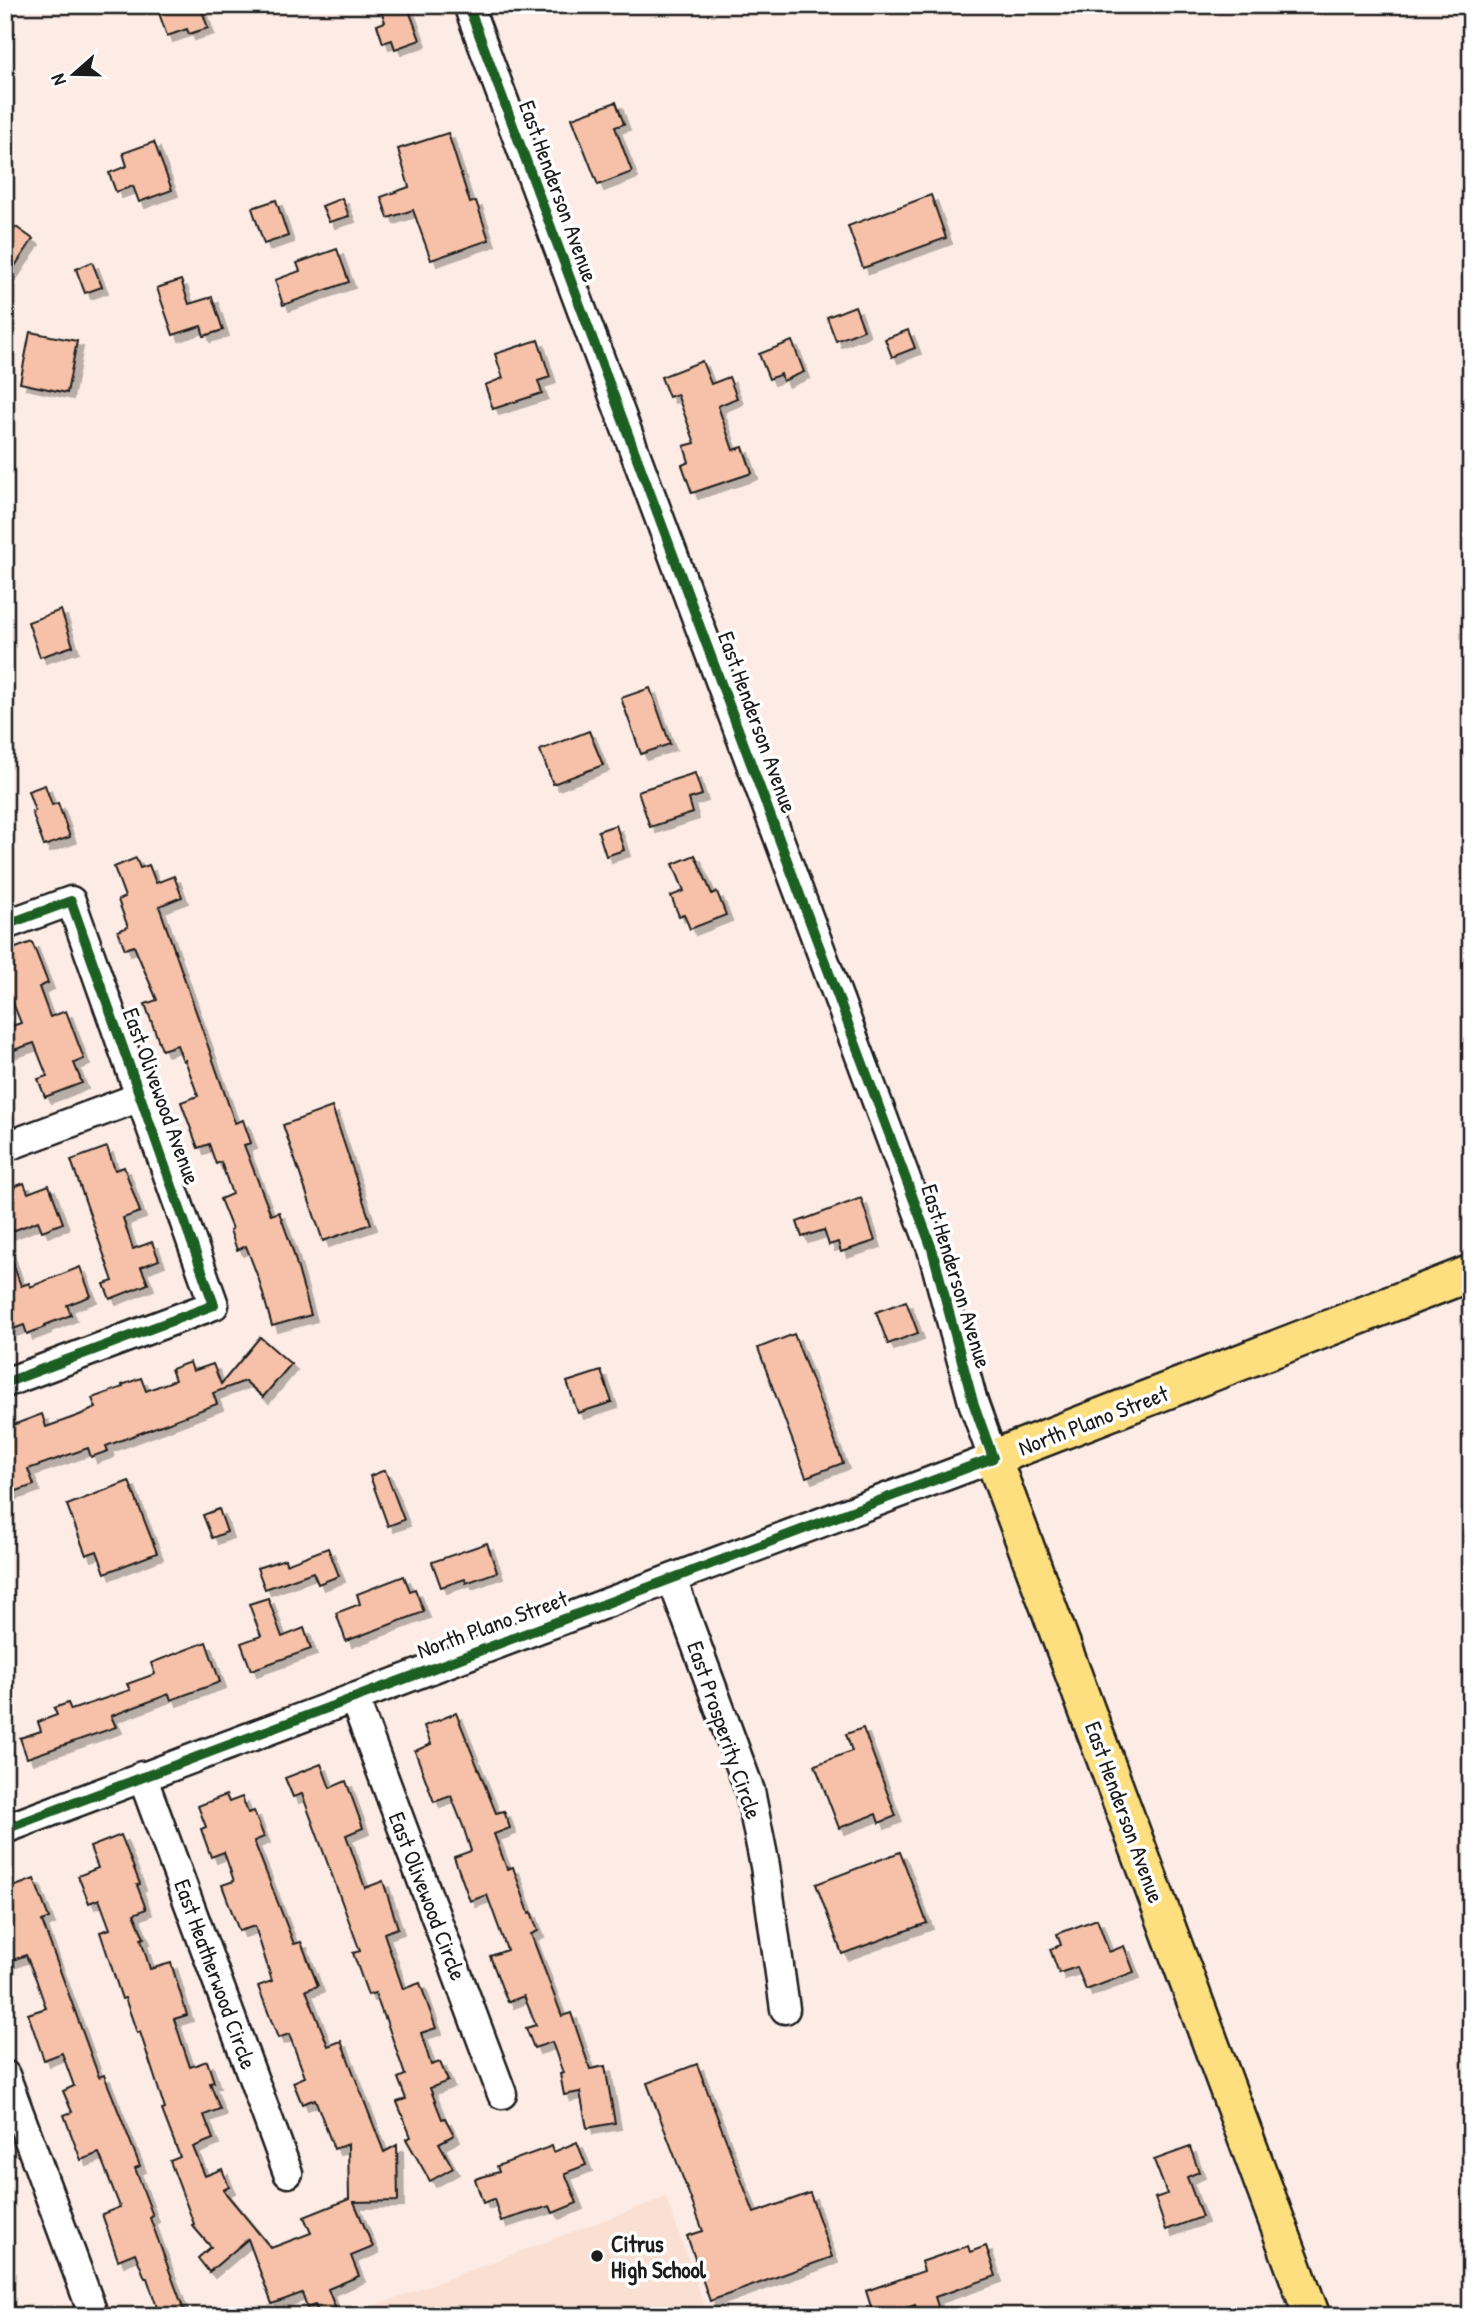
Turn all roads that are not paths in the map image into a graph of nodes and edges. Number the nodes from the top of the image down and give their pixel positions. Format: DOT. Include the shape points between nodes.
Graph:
graph roads {
  1 [pos="468,5"];
  2 [pos="5,925"];
  3 [pos="140,1097"];
  4 [pos="5,1147"];
  5 [pos="1471,1273"];
  6 [pos="5,1383"];
  7 [pos="993,1458"];
  8 [pos="672,1579"];
  9 [pos="354,1698"];
  10 [pos="142,1776"];
  11 [pos="5,1829"];
  12 [pos="785,2009"];
  13 [pos="5,2074"];
  14 [pos="502,2094"];
  15 [pos="288,2173"];
  16 [pos="94,2316"];
  17 [pos="1312,2316"];
  1 -- 7 [label="street, East Henderson Avenue" via="932,1249"];
  2 -- 3 [label="street, East Olivewood Avenue" via="71,901"];
  3 -- 4 [label="street"];
  3 -- 6 [label="street, East Olivewood Avenue" via="214,1305"];
  5 -- 7 [label="main road, North Plano Street"];
  7 -- 8 [label="street, North Plano Street"];
  7 -- 17 [label="main road, East Henderson Avenue"];
  8 -- 9 [label="street, North Plano Street"];
  8 -- 12 [label="street, East Prosperity Circle" via="750,1791"];
  9 -- 10 [label="street, North Plano Street"];
  9 -- 14 [label="street, East Olivewood Circle"];
  10 -- 11 [label="street, North Plano Street"];
  10 -- 15 [label="street, East Heatherwood Circle"];
  13 -- 16 [label="street"];
}
